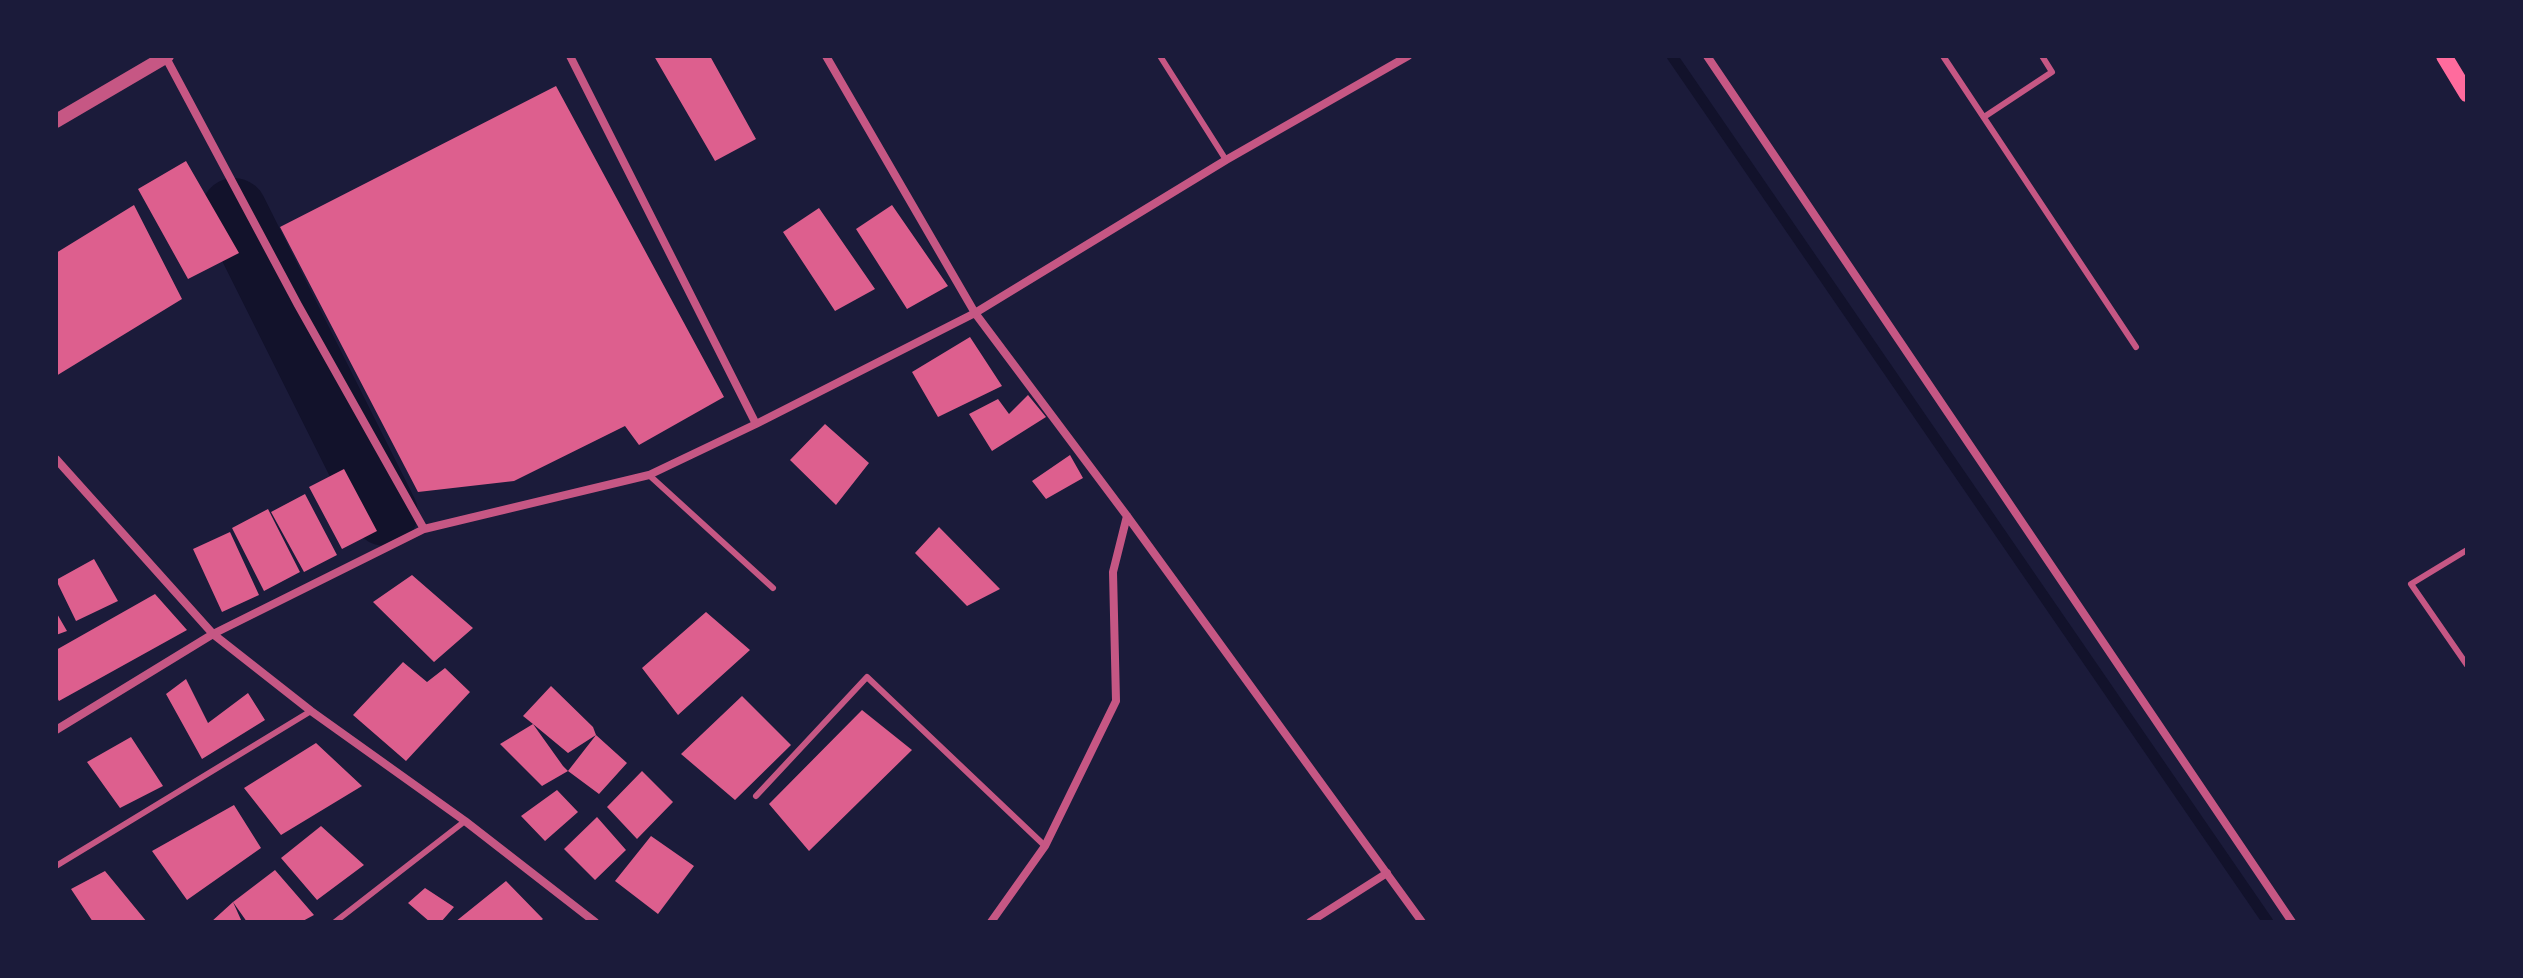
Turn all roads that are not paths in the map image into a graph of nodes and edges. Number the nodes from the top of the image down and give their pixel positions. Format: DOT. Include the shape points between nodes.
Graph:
graph roads {
  1 [pos="166,56"];
  2 [pos="570,56"];
  3 [pos="826,56"];
  4 [pos="1160,56"];
  5 [pos="1408,56"];
  6 [pos="1707,56"];
  7 [pos="1943,56"];
  8 [pos="2042,56"];
  9 [pos="2444,56"];
  10 [pos="2467,94"];
  11 [pos="1984,117"];
  12 [pos="56,121"];
  13 [pos="1226,160"];
  14 [pos="975,313"];
  15 [pos="2136,347"];
  16 [pos="756,424"];
  17 [pos="56,459"];
  18 [pos="649,475"];
  19 [pos="1127,516"];
  20 [pos="424,529"];
  21 [pos="2467,550"];
  22 [pos="773,588"];
  23 [pos="213,634"];
  24 [pos="2467,665"];
  25 [pos="311,711"];
  26 [pos="56,730"];
  27 [pos="756,796"];
  28 [pos="465,821"];
  29 [pos="1045,846"];
  30 [pos="56,866"];
  31 [pos="1387,873"];
  32 [pos="335,922"];
  33 [pos="595,922"];
  34 [pos="991,922"];
  35 [pos="1310,922"];
  36 [pos="1422,922"];
  37 [pos="2292,922"];
  1 -- 12 [label="street"];
  1 -- 20 [label="street"];
  2 -- 16 [label="street"];
  3 -- 14 [label="street"];
  4 -- 13 [label="lane"];
  5 -- 13 [label="street"];
  6 -- 37 [label="street"];
  7 -- 11 [label="lane"];
  8 -- 11 [label="lane" via="2052,72"];
  9 -- 10 [label="main road"];
  11 -- 15 [label="lane"];
  13 -- 14 [label="street"];
  14 -- 16 [label="street"];
  14 -- 19 [label="street"];
  16 -- 18 [label="street"];
  17 -- 23 [label="street"];
  18 -- 20 [label="street"];
  18 -- 22 [label="lane"];
  19 -- 29 [label="street" via="1113,572 1116,701"];
  19 -- 31 [label="street"];
  20 -- 23 [label="street"];
  21 -- 24 [label="lane" via="2411,584"];
  23 -- 25 [label="street"];
  23 -- 26 [label="street"];
  25 -- 28 [label="street"];
  25 -- 30 [label="lane"];
  27 -- 29 [label="lane" via="867,677"];
  28 -- 32 [label="lane"];
  28 -- 33 [label="street"];
  29 -- 34 [label="street"];
  31 -- 35 [label="street"];
  31 -- 36 [label="street"];
}
